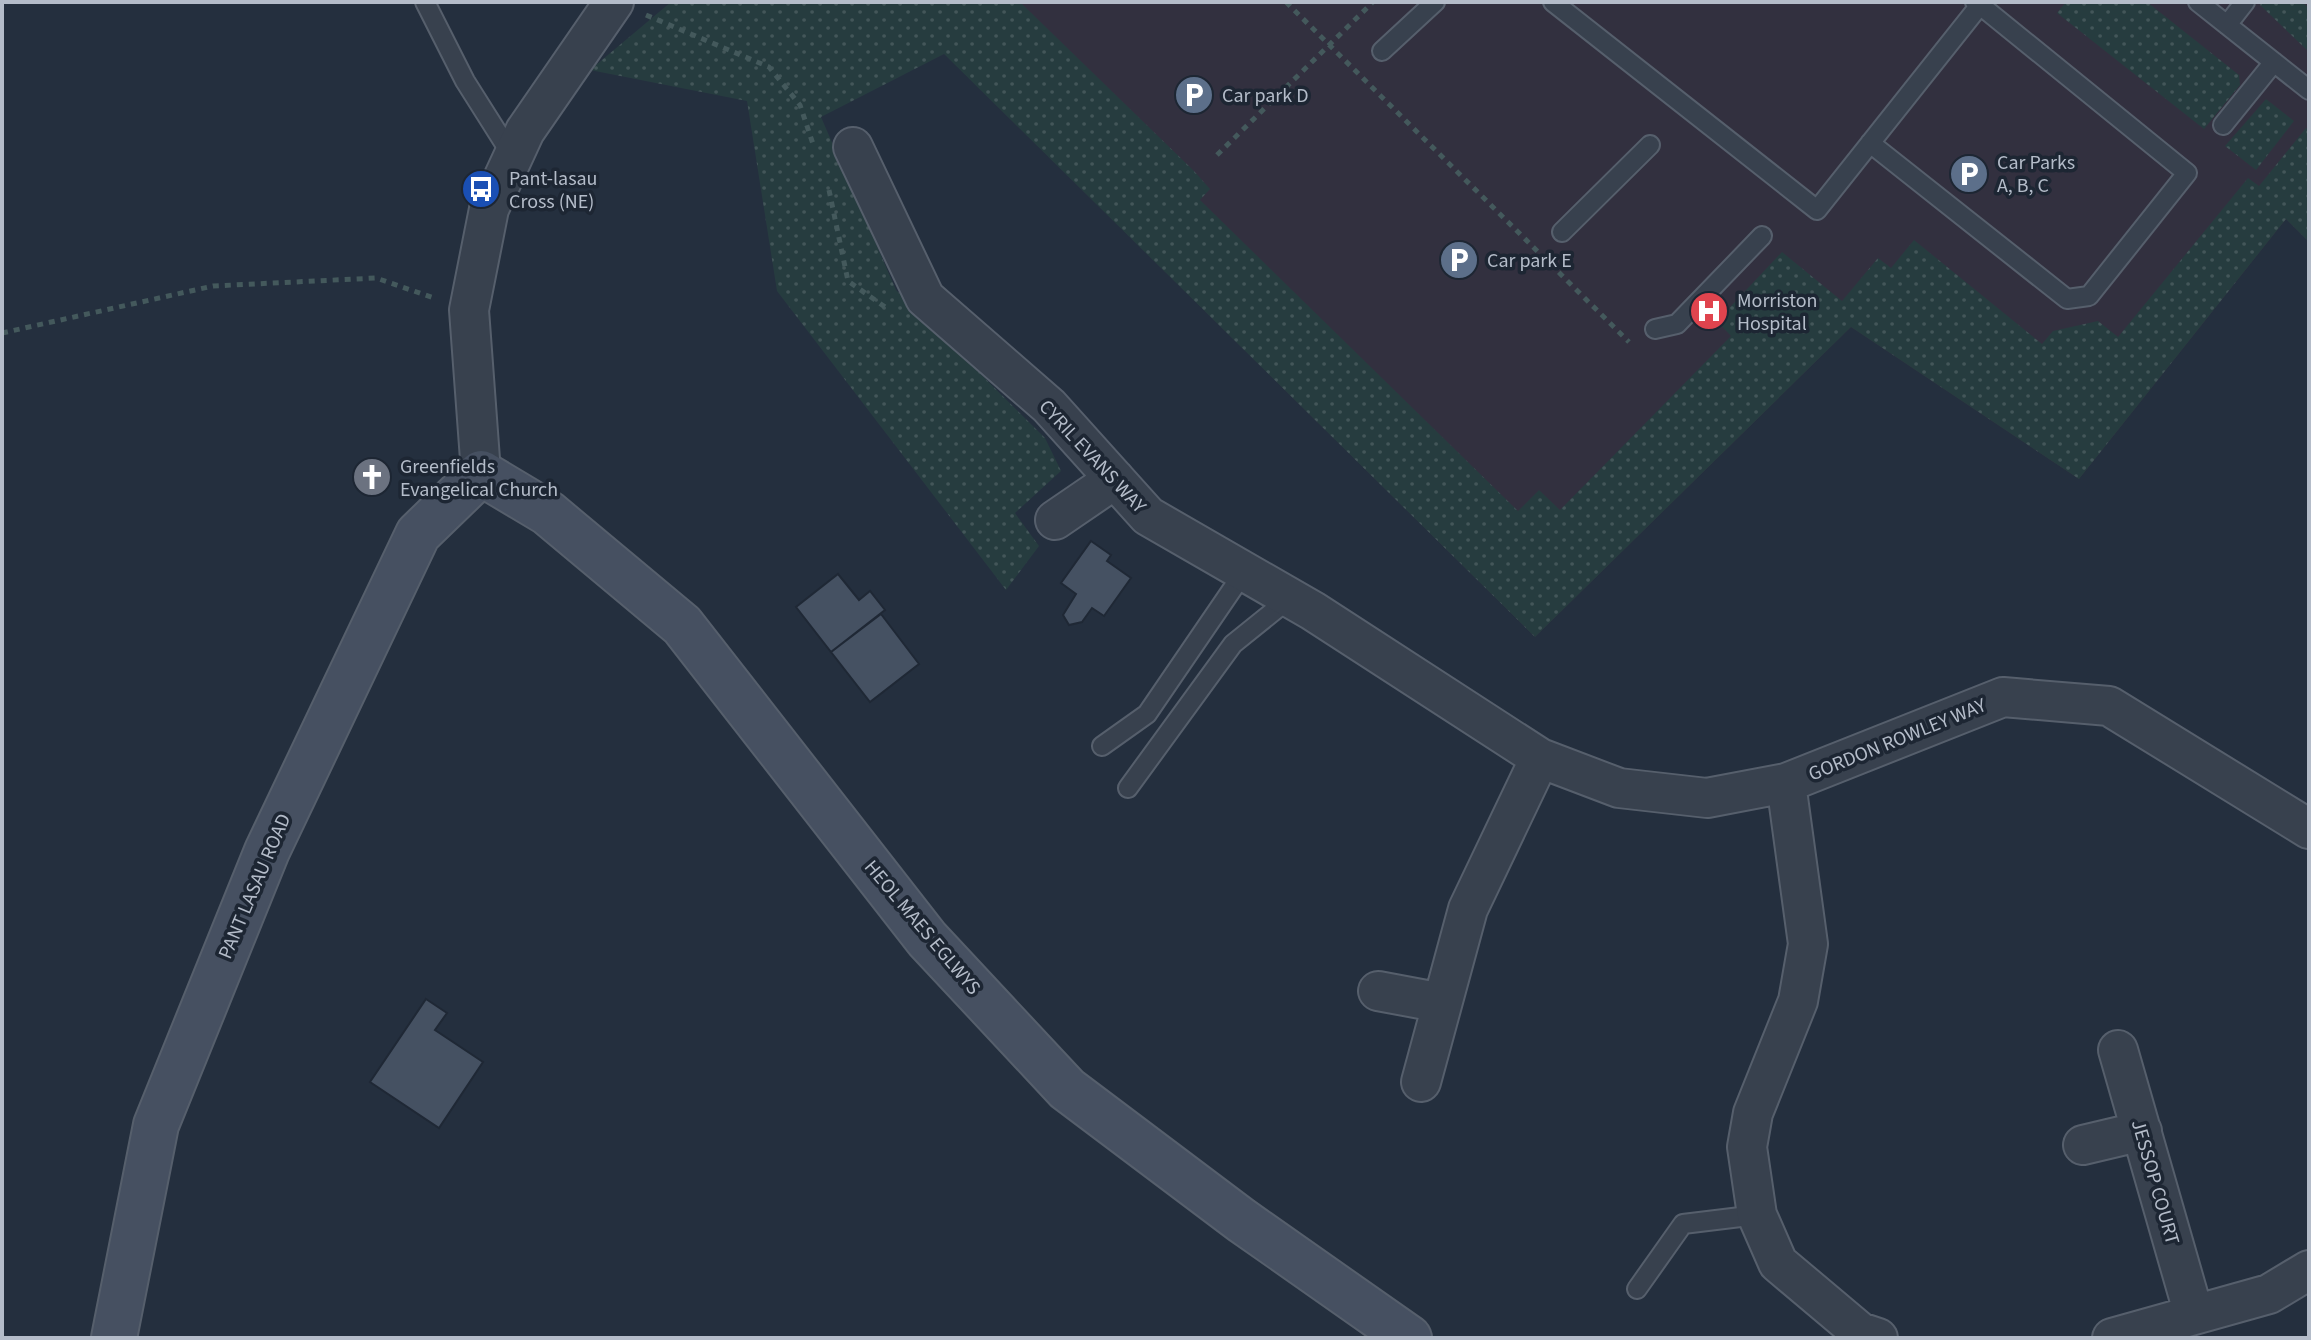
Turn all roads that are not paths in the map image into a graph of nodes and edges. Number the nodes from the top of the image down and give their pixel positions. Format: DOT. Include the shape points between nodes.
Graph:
graph roads {
  1 [pos="425,2"];
  2 [pos="1435,2"];
  3 [pos="1553,2"];
  4 [pos="2198,2"];
  5 [pos="2245,2"];
  6 [pos="1977,4"];
  7 [pos="628,8"];
  8 [pos="2227,25"];
  9 [pos="1382,51"];
  10 [pos="2274,62"];
  11 [pos="2309,90"];
  12 [pos="2223,125"];
  13 [pos="1870,143"];
  14 [pos="1650,145"];
  15 [pos="836,153"];
  16 [pos="513,157"];
  17 [pos="1562,232"];
  18 [pos="1762,236"];
  19 [pos="1655,329"];
  20 [pos="481,473"];
  21 [pos="1115,479"];
  22 [pos="1055,520"];
  23 [pos="1244,572"];
  24 [pos="1290,598"];
  25 [pos="1102,746"];
  26 [pos="1540,758"];
  27 [pos="1786,783"];
  28 [pos="1128,788"];
  29 [pos="2309,829"];
  30 [pos="1378,991"];
  31 [pos="1442,1003"];
  32 [pos="2118,1050"];
  33 [pos="1421,1082"];
  34 [pos="2142,1131"];
  35 [pos="2083,1145"];
  36 [pos="1757,1215"];
  37 [pos="2309,1270"];
  38 [pos="1637,1289"];
  39 [pos="2194,1315"];
  40 [pos="114,1338"];
  41 [pos="1409,1338"];
  42 [pos="1878,1338"];
  43 [pos="2112,1338"];
  1 -- 16 [label="lane" via="465,81"];
  2 -- 9 [label="lane"];
  3 -- 13 [label="lane" via="1817,210"];
  4 -- 8 [label="lane"];
  5 -- 8 [label="lane"];
  6 -- 13 [label="lane"];
  6 -- 13 [label="lane" via="2187,173 2089,296 2067,299"];
  7 -- 16 [label="street" via="525,131"];
  8 -- 10 [label="lane"];
  10 -- 11 [label="lane"];
  10 -- 12 [label="lane"];
  14 -- 17 [label="lane"];
  15 -- 21 [label="street, CYRIL EVANS WAY" via="925,298 1049,406"];
  16 -- 20 [label="street" via="489,209 469,310"];
  18 -- 19 [label="lane" via="1677,324"];
  20 -- 40 [label="street, PANT LASAU ROAD" via="418,534 267,851 156,1125"];
  20 -- 41 [label="street, HEOL MAES EGLWYS" via="548,513 682,625 927,939 1067,1089"];
  21 -- 22 [label="street"];
  21 -- 23 [label="street, CYRIL EVANS WAY" via="1148,516"];
  23 -- 24 [label="street, CYRIL EVANS WAY"];
  23 -- 25 [label="lane" via="1147,714"];
  24 -- 26 [label="street, CYRIL EVANS WAY"];
  24 -- 28 [label="lane" via="1233,644"];
  26 -- 27 [label="street, CYRIL EVANS WAY" via="1619,788 1707,798"];
  26 -- 31 [label="street" via="1468,909"];
  27 -- 29 [label="street, GORDON ROWLEY WAY" via="2003,697 2109,706"];
  27 -- 36 [label="street, GORDON ROWLEY WAY" via="1808,944 1798,1001 1753,1113 1747,1147"];
  30 -- 31 [label="street"];
  31 -- 33 [label="street"];
  32 -- 34 [label="street, JESSOP COURT"];
  34 -- 35 [label="street"];
  34 -- 39 [label="street, JESSOP COURT"];
  36 -- 38 [label="lane" via="1683,1224"];
  36 -- 42 [label="street, GORDON ROWLEY WAY" via="1778,1263 1860,1332"];
  37 -- 39 [label="street" via="2269,1294"];
  39 -- 43 [label="street"];
}
